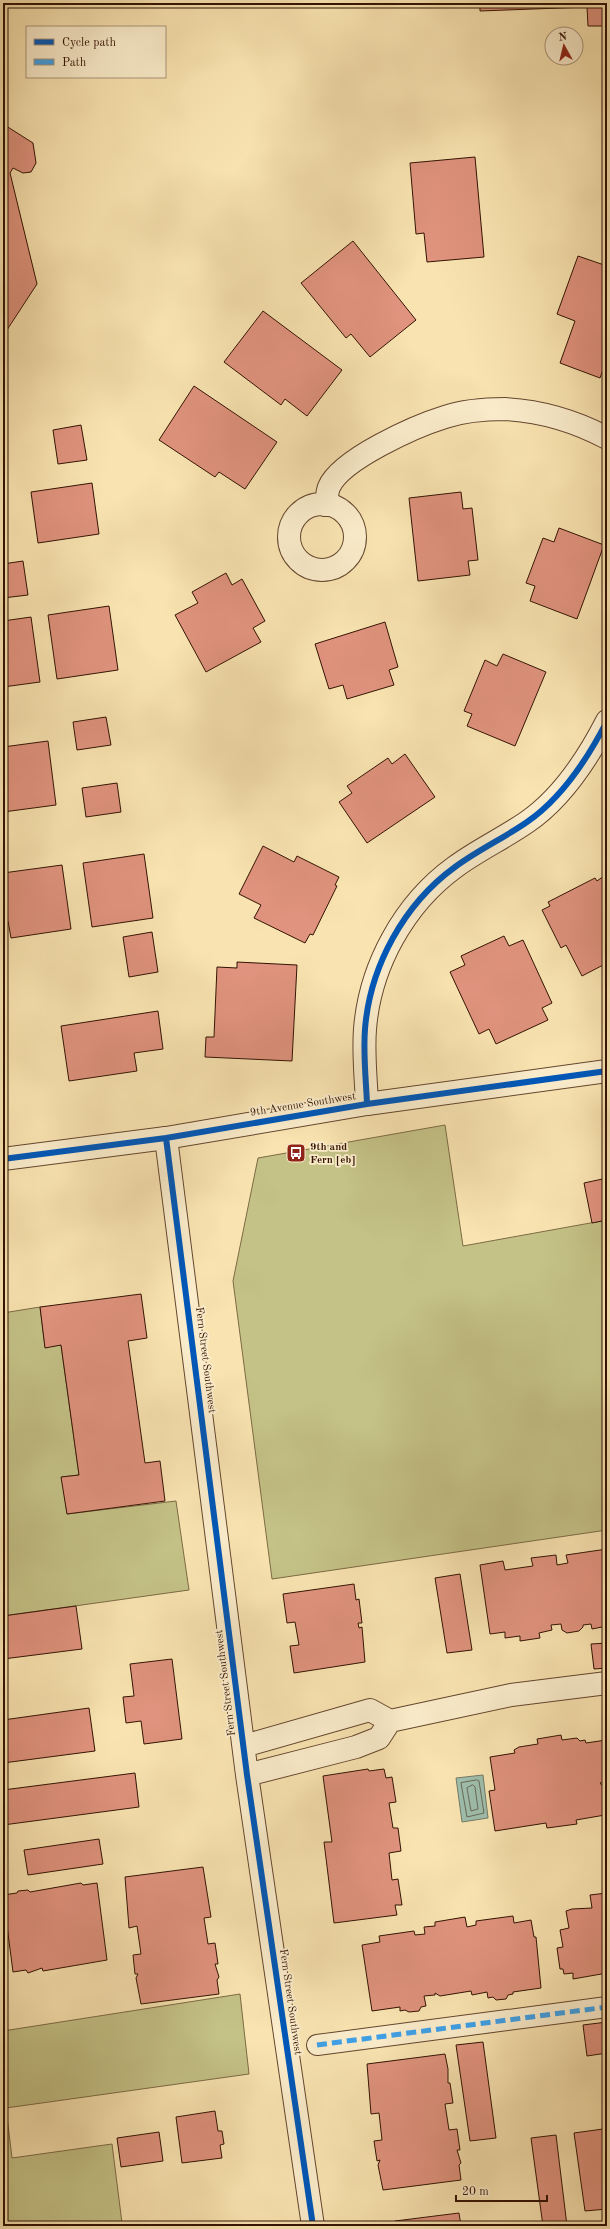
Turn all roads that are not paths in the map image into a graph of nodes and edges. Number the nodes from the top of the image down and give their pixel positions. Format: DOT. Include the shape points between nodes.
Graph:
graph roads {
  1 [pos="607,438"];
  2 [pos="325,505"];
  3 [pos="606,726"];
  4 [pos="607,1071"];
  5 [pos="367,1104"];
  6 [pos="166,1138"];
  7 [pos="3,1159"];
  8 [pos="607,1683"];
  9 [pos="390,1722"];
  10 [pos="315,1725"];
  11 [pos="244,1746"];
  12 [pos="323,1756"];
  13 [pos="247,1776"];
  14 [pos="607,2008"];
  15 [pos="317,2045"];
  16 [pos="313,2226"];
  1 -- 2 [label="street" via="579,424 550,415 506,410 475,411 445,417 368,451 338,474 330,486"];
  3 -- 5 [label="street" via="591,752 548,804 527,822 453,868 427,891 391,940 374,980 365,1028"];
  4 -- 5 [label="street, 9th Avenue Southwest"];
  5 -- 6 [label="street, 9th Avenue Southwest"];
  6 -- 7 [label="street, 9th Avenue Southwest"];
  6 -- 11 [label="street, Fern Street Southwest"];
  8 -- 9 [label="street" via="511,1695"];
  9 -- 10 [label="street" via="370,1710"];
  9 -- 12 [label="street" via="379,1738"];
  10 -- 11 [label="street"];
  10 -- 12 [label="street"];
  11 -- 13 [label="street, Fern Street Southwest"];
  12 -- 13 [label="street"];
  13 -- 16 [label="street, Fern Street Southwest"];
  14 -- 15 [label="street"];
}
